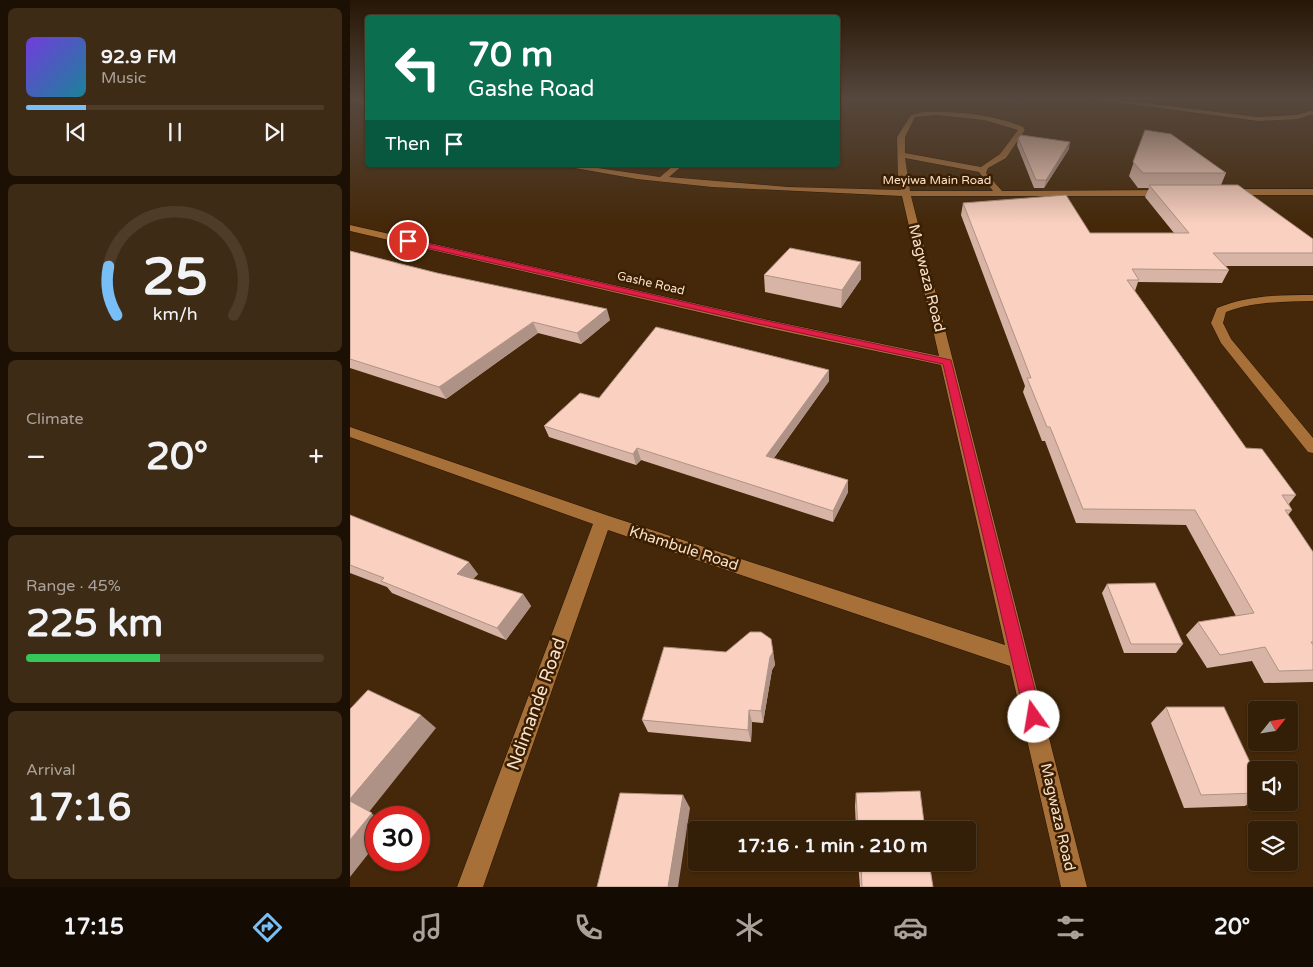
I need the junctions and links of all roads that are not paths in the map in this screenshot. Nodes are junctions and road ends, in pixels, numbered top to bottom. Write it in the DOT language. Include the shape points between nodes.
graph roads {
  1 [pos="901,140"];
  2 [pos="1014,140"];
  3 [pos="901,155"];
  4 [pos="576,167"];
  5 [pos="677,167"];
  6 [pos="983,170"];
  7 [pos="662,179"];
  8 [pos="1175,192"];
  9 [pos="1214,192"];
  10 [pos="1313,192"];
  11 [pos="906,193"];
  12 [pos="999,193"];
  13 [pos="350,228"];
  14 [pos="1313,298"];
  15 [pos="947,362"];
  16 [pos="350,432"];
  17 [pos="1313,448"];
  18 [pos="602,521"];
  19 [pos="1020,660"];
  20 [pos="470,887"];
  21 [pos="1074,887"];
  1 -- 3 [label="street, Magwaza Road"];
  2 -- 6 [label="street, Magwaza Road" via="1002,156"];
  3 -- 6 [label="street"];
  3 -- 11 [label="street, Magwaza Road"];
  4 -- 7 [label="street, Meyiwa Main Road"];
  5 -- 7 [label="street"];
  6 -- 12 [label="street" via="988,182"];
  7 -- 11 [label="street, Meyiwa Main Road" via="790,189"];
  8 -- 12 [label="street, Meyiwa Main Road"];
  9 -- 10 [label="street"];
  11 -- 12 [label="street, Meyiwa Main Road"];
  11 -- 15 [label="street, Magwaza Road"];
  13 -- 15 [label="street, Gashe Road"];
  14 -- 17 [label="street" via="1256,299 1235,303 1222,310 1217,323 1225,340"];
  15 -- 19 [label="street, Magwaza Road"];
  16 -- 18 [label="street, Khambule Road"];
  18 -- 19 [label="street, Khambule Road"];
  18 -- 20 [label="street, Ndimande Road"];
  19 -- 21 [label="street, Magwaza Road"];
}
